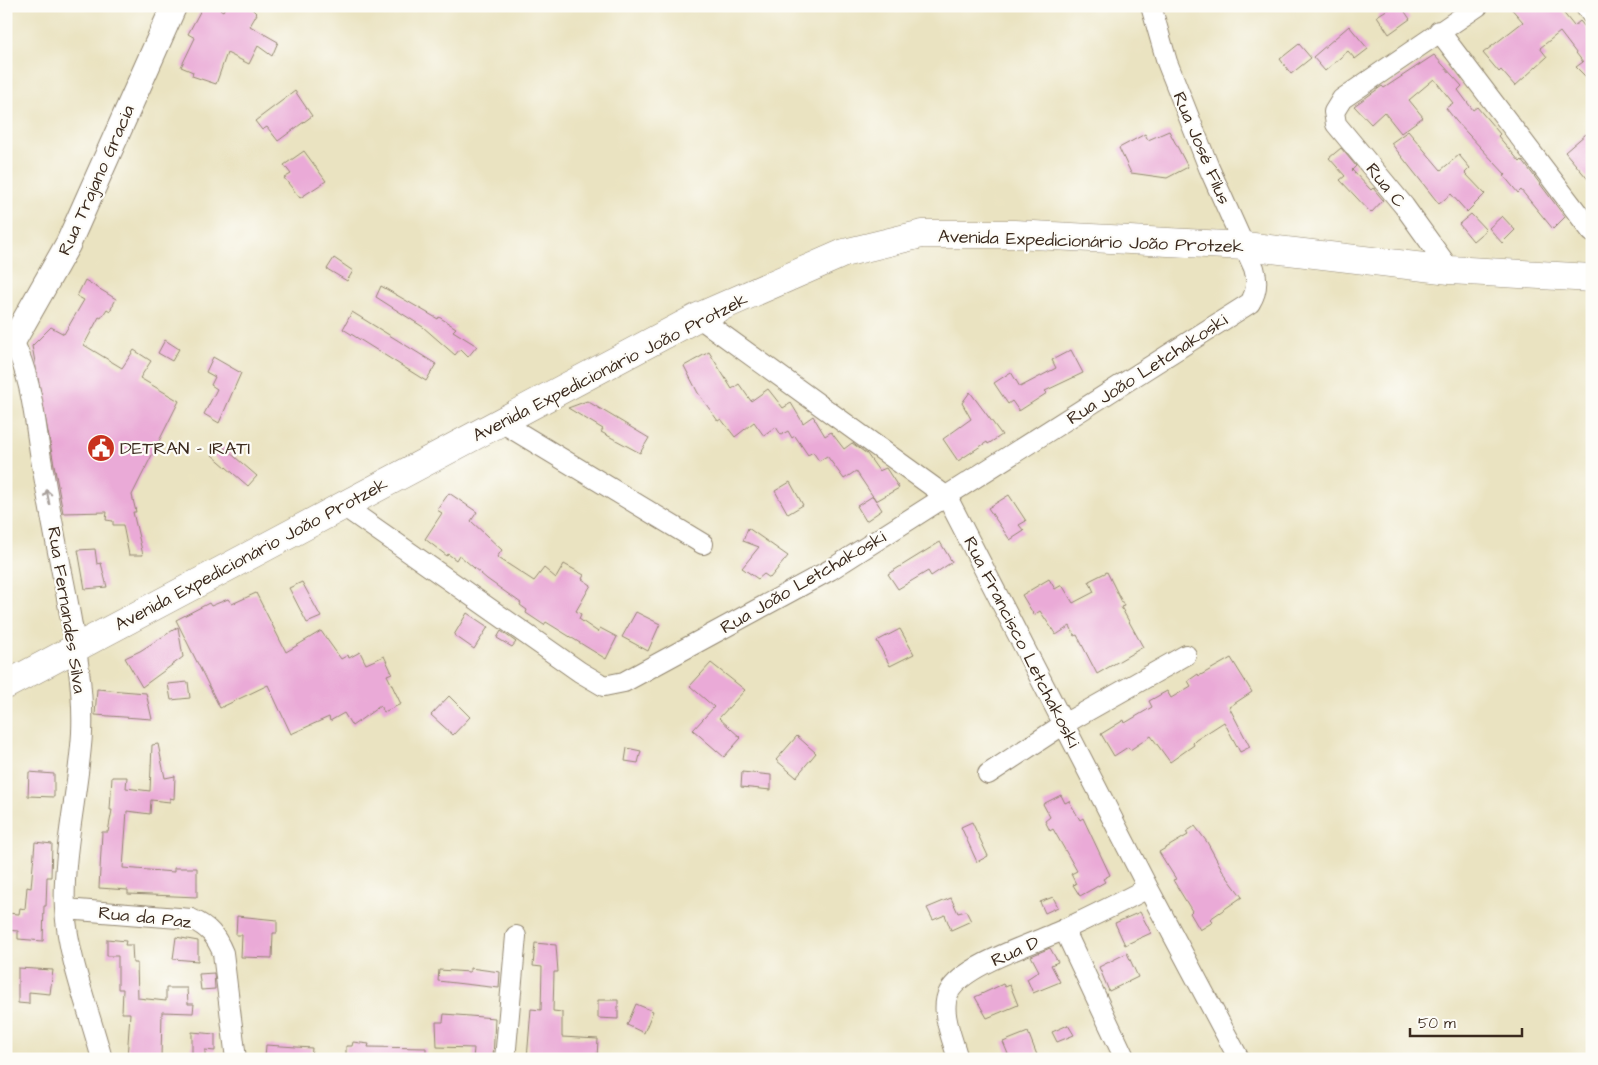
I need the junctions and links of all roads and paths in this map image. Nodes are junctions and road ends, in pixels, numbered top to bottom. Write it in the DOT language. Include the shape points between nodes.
graph roads {
  1 [pos="174,6"];
  2 [pos="1151,6"];
  3 [pos="1478,6"];
  4 [pos="1585,6"];
  5 [pos="1592,15"];
  6 [pos="1438,31"];
  7 [pos="1592,232"];
  8 [pos="1245,246"];
  9 [pos="1450,270"];
  10 [pos="1592,278"];
  11 [pos="1256,288"];
  12 [pos="698,317"];
  13 [pos="10,343"];
  14 [pos="501,422"];
  15 [pos="947,497"];
  16 [pos="342,505"];
  17 [pos="703,544"];
  18 [pos="76,648"];
  19 [pos="1186,656"];
  20 [pos="6,685"];
  21 [pos="1064,724"];
  22 [pos="988,774"];
  23 [pos="1148,888"];
  24 [pos="65,909"];
  25 [pos="1064,929"];
  26 [pos="516,936"];
  27 [pos="102,1059"];
  28 [pos="236,1059"];
  29 [pos="506,1059"];
  30 [pos="958,1059"];
  31 [pos="1125,1059"];
  32 [pos="1239,1059"];
  1 -- 13 [label="main road, Rua Trajano Gracia" via="68,244"];
  2 -- 8 [label="street, Rua José Filus" via="1167,62 1209,168"];
  3 -- 6 [label="street"];
  4 -- 5 [label="street"];
  6 -- 7 [label="street"];
  6 -- 9 [label="street, Rua C" via="1342,99 1334,112 1336,124 1404,206"];
  8 -- 9 [label="highway, Avenida Expedicionário João Protzek"];
  8 -- 11 [label="street, Rua José Filus" via="1256,274"];
  8 -- 12 [label="highway, Avenida Expedicionário João Protzek" via="1014,234 922,234 844,254"];
  9 -- 10 [label="highway, Avenida Expedicionário João Protzek"];
  11 -- 15 [label="street, Rua João Letchakoski" via="1250,303"];
  12 -- 14 [label="highway, Avenida Expedicionário João Protzek"];
  12 -- 15 [label="street, Rua Francisco Letchakoski"];
  18 -- 13 [label="street, Rua Fernandes Silva, one-way" via="30,388 21,358"];
  14 -- 16 [label="highway, Avenida Expedicionário João Protzek"];
  14 -- 17 [label="street"];
  15 -- 16 [label="street, Rua João Letchakoski" via="830,570 624,682 604,686"];
  15 -- 21 [label="street, Rua Francisco Letchakoski"];
  16 -- 18 [label="highway, Avenida Expedicionário João Protzek"];
  18 -- 20 [label="highway, Avenida Expedicionário João Protzek"];
  18 -- 24 [label="street, Rua Fernandes Silva" via="82,733"];
  19 -- 21 [label="street"];
  21 -- 22 [label="street"];
  21 -- 23 [label="street, Rua Francisco Letchakoski"];
  23 -- 25 [label="street, Rua D"];
  23 -- 32 [label="street, Rua Francisco Letchakoski"];
  24 -- 27 [label="street, Rua Fernandes Silva" via="72,951"];
  24 -- 28 [label="street, Rua da Paz" via="191,920 205,926 217,938 223,953"];
  25 -- 30 [label="street, Rua D" via="960,978 949,992 945,1007"];
  25 -- 31 [label="street"];
  26 -- 29 [label="street"];
}
